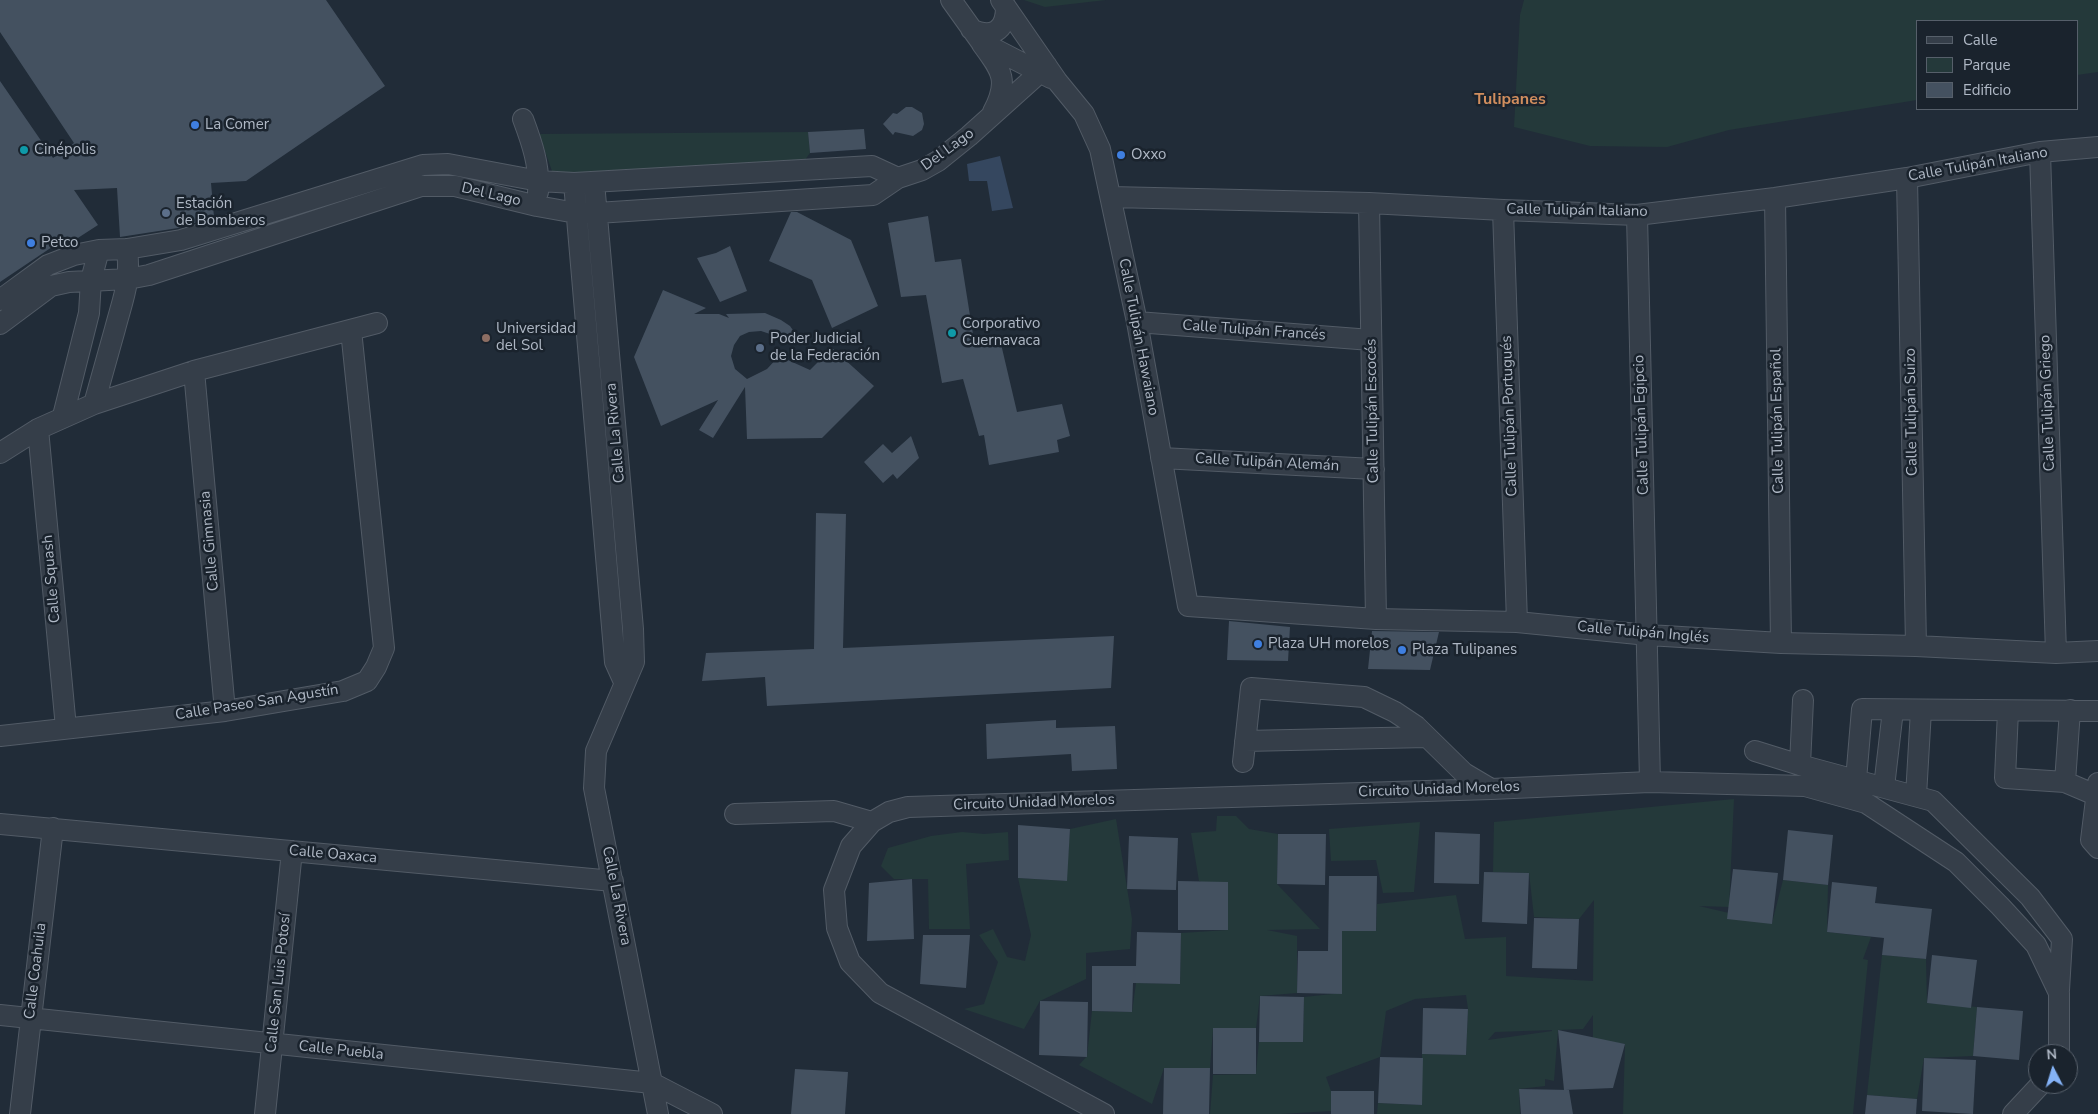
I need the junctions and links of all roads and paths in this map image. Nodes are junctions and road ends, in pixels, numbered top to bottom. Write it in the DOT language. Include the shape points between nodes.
graph roads {
  1 [pos="950,0"];
  2 [pos="1004,4"];
  3 [pos="976,36"];
  4 [pos="1048,73"];
  5 [pos="992,113"];
  6 [pos="523,119"];
  7 [pos="2098,147"];
  8 [pos="2040,152"];
  9 [pos="898,178"];
  10 [pos="1907,178"];
  11 [pos="539,180"];
  12 [pos="594,182"];
  13 [pos="574,183"];
  14 [pos="1111,197"];
  15 [pos="1775,198"];
  16 [pos="1369,203"];
  17 [pos="537,206"];
  18 [pos="1503,210"];
  19 [pos="576,213"];
  20 [pos="597,213"];
  21 [pos="1637,215"];
  22 [pos="181,240"];
  23 [pos="127,249"];
  24 [pos="99,250"];
  25 [pos="186,263"];
  26 [pos="128,279"];
  27 [pos="91,280"];
  28 [pos="0,300"];
  29 [pos="1137,322"];
  30 [pos="377,323"];
  31 [pos="0,324"];
  32 [pos="352,330"];
  33 [pos="1371,340"];
  34 [pos="194,371"];
  35 [pos="94,404"];
  36 [pos="63,416"];
  37 [pos="38,429"];
  38 [pos="0,453"];
  39 [pos="1160,458"];
  40 [pos="1374,469"];
  41 [pos="1188,606"];
  42 [pos="1376,619"];
  43 [pos="1517,622"];
  44 [pos="633,630"];
  45 [pos="613,631"];
  46 [pos="1648,635"];
  47 [pos="1781,643"];
  48 [pos="1916,646"];
  49 [pos="2098,651"];
  50 [pos="2056,653"];
  51 [pos="624,682"];
  52 [pos="1803,700"];
  53 [pos="1893,710"];
  54 [pos="1921,710"];
  55 [pos="2008,710"];
  56 [pos="2070,710"];
  57 [pos="225,711"];
  58 [pos="2098,711"];
  59 [pos="66,728"];
  60 [pos="0,736"];
  61 [pos="1427,737"];
  62 [pos="1245,741"];
  63 [pos="1755,751"];
  64 [pos="1243,762"];
  65 [pos="1800,765"];
  66 [pos="1856,780"];
  67 [pos="1650,782"];
  68 [pos="2065,782"];
  69 [pos="1884,787"];
  70 [pos="1491,789"];
  71 [pos="2098,791"];
  72 [pos="1916,796"];
  73 [pos="735,814"];
  74 [pos="872,822"];
  75 [pos="0,824"];
  76 [pos="53,828"];
  77 [pos="2098,848"];
  78 [pos="292,851"];
  79 [pos="613,881"];
  80 [pos="2059,993"];
  81 [pos="0,1015"];
  82 [pos="31,1018"];
  83 [pos="272,1044"];
  84 [pos="2059,1044"];
  85 [pos="652,1083"];
  86 [pos="2032,1094"];
  87 [pos="20,1114"];
  88 [pos="265,1114"];
  89 [pos="658,1114"];
  90 [pos="712,1114"];
  91 [pos="1104,1114"];
  92 [pos="2013,1114"];
  1 -- 3 [label="street, Calle Tulipán Hawaiano"];
  2 -- 3 [label="street" via="1006,18 1001,28"];
  2 -- 4 [label="street, Calle Tulipán Hawaiano"];
  3 -- 4 [label="street, Calle Tulipán Hawaiano"];
  3 -- 5 [label="street, Del Lago" via="1003,78 1002,96"];
  4 -- 5 [label="street, Del Lago"];
  4 -- 14 [label="street, Calle Tulipán Hawaiano" via="1084,114 1100,149"];
  5 -- 9 [label="street, Del Lago" via="938,161"];
  6 -- 11 [label="street" via="534,148"];
  7 -- 8 [label="street, Calle Tulipán Italiano"];
  8 -- 10 [label="street, Calle Tulipán Italiano"];
  8 -- 50 [label="street, Calle Tulipán Griego"];
  9 -- 12 [label="street, Del Lago" via="872,166"];
  9 -- 20 [label="street, Del Lago" via="873,195 851,198"];
  10 -- 15 [label="street, Calle Tulipán Italiano"];
  10 -- 48 [label="street, Calle Tulipán Suizo"];
  11 -- 13 [label="street, Del Lago"];
  11 -- 17 [label="street"];
  11 -- 22 [label="street, Del Lago" via="448,164 423,165"];
  12 -- 13 [label="street, Del Lago"];
  12 -- 20 [label="street, Calle La Rivera"];
  13 -- 19 [label="street, Calle La Rivera"];
  14 -- 16 [label="street, Calle Tulipán Italiano"];
  14 -- 29 [label="street, Calle Tulipán Hawaiano"];
  15 -- 21 [label="street, Calle Tulipán Italiano"];
  15 -- 47 [label="street, Calle Tulipán Español"];
  16 -- 18 [label="street, Calle Tulipán Italiano"];
  16 -- 33 [label="street, Calle Tulipán Escocés"];
  17 -- 19 [label="street, Del Lago"];
  17 -- 25 [label="street, Del Lago" via="455,186 421,186"];
  18 -- 21 [label="street, Calle Tulipán Italiano"];
  18 -- 43 [label="street, Calle Tulipán Portugués"];
  19 -- 20 [label="street, Del Lago"];
  19 -- 45 [label="street, Calle La Rivera"];
  20 -- 44 [label="street, Calle La Rivera"];
  21 -- 46 [label="street, Calle Tulipán Egipcio"];
  22 -- 23 [label="street, Del Lago"];
  22 -- 25 [label="street"];
  23 -- 24 [label="street, Del Lago"];
  23 -- 26 [label="street"];
  24 -- 27 [label="street"];
  24 -- 28 [label="street, Del Lago" via="48,265"];
  25 -- 26 [label="street, Del Lago"];
  26 -- 27 [label="street, Del Lago"];
  26 -- 35 [label="street" via="125,301"];
  27 -- 31 [label="street, Del Lago" via="51,286"];
  27 -- 36 [label="street" via="89,313"];
  29 -- 33 [label="street, Calle Tulipán Francés"];
  29 -- 39 [label="street, Calle Tulipán Hawaiano"];
  30 -- 32 [label="street"];
  32 -- 34 [label="street"];
  32 -- 57 [label="street, Calle Paseo San Agustín" via="384,648 367,682 344,691"];
  33 -- 40 [label="street, Calle Tulipán Escocés"];
  34 -- 35 [label="street"];
  34 -- 57 [label="street, Calle Gimnasia"];
  35 -- 36 [label="street"];
  36 -- 37 [label="street"];
  37 -- 38 [label="street"];
  37 -- 59 [label="street, Calle Squash"];
  39 -- 40 [label="street, Calle Tulipán Alemán"];
  39 -- 41 [label="street, Calle Tulipán Hawaiano"];
  40 -- 42 [label="street, Calle Tulipán Escocés"];
  41 -- 42 [label="street, Calle Tulipán Inglés"];
  42 -- 43 [label="street, Calle Tulipán Inglés"];
  43 -- 46 [label="street, Calle Tulipán Inglés"];
  44 -- 45 [label="street"];
  44 -- 51 [label="street, Calle La Rivera" via="634,662"];
  45 -- 51 [label="street, Calle La Rivera" via="616,662"];
  46 -- 47 [label="street, Calle Tulipán Inglés"];
  46 -- 67 [label="street"];
  47 -- 48 [label="street, Calle Tulipán Inglés"];
  48 -- 50 [label="street, Calle Tulipán Inglés"];
  49 -- 50 [label="street, Calle Tulipán Inglés"];
  51 -- 79 [label="street, Calle La Rivera" via="596,751 594,771 594,788"];
  52 -- 65 [label="street"];
  53 -- 54 [label="street"];
  53 -- 66 [label="street" via="1862,709"];
  53 -- 69 [label="street"];
  54 -- 55 [label="street"];
  54 -- 72 [label="street"];
  55 -- 56 [label="street"];
  55 -- 68 [label="street" via="2004,778"];
  56 -- 58 [label="street"];
  56 -- 68 [label="street"];
  57 -- 59 [label="street, Calle Paseo San Agustín"];
  59 -- 60 [label="street, Calle Paseo San Agustín"];
  61 -- 62 [label="street"];
  61 -- 62 [label="street" via="1395,712 1364,697 1251,688"];
  61 -- 70 [label="street" via="1464,773"];
  62 -- 64 [label="street"];
  63 -- 65 [label="street"];
  65 -- 66 [label="street"];
  66 -- 69 [label="street"];
  67 -- 70 [label="street, Circuito Unidad Morelos"];
  67 -- 80 [label="street, Circuito Unidad Morelos" via="1805,786 1866,803 1956,862 2036,944"];
  68 -- 71 [label="street"];
  69 -- 72 [label="street"];
  70 -- 74 [label="street, Circuito Unidad Morelos" via="908,807 889,812"];
  71 -- 77 [label="street" via="2091,840"];
  72 -- 80 [label="street" via="1933,801 2030,896 2062,939"];
  73 -- 74 [label="street" via="834,811"];
  74 -- 91 [label="street, Circuito Unidad Morelos" via="851,846 834,890 837,928 850,962 880,993"];
  75 -- 76 [label="street, Calle Oaxaca"];
  76 -- 78 [label="street, Calle Oaxaca"];
  76 -- 82 [label="street, Calle Coahuila"];
  78 -- 79 [label="street, Calle Oaxaca"];
  78 -- 83 [label="street, Calle San Luis Potosí"];
  79 -- 85 [label="street, Calle La Rivera"];
  80 -- 84 [label="street, Circuito Unidad Morelos"];
  81 -- 82 [label="street, Calle Puebla"];
  82 -- 83 [label="street, Calle Puebla"];
  82 -- 87 [label="street, Calle Coahuila"];
  83 -- 85 [label="street, Calle Puebla"];
  83 -- 88 [label="street, Calle San Luis Potosí"];
  85 -- 89 [label="street, Calle La Rivera"];
  85 -- 90 [label="street"];
  86 -- 92 [label="street"];
}
